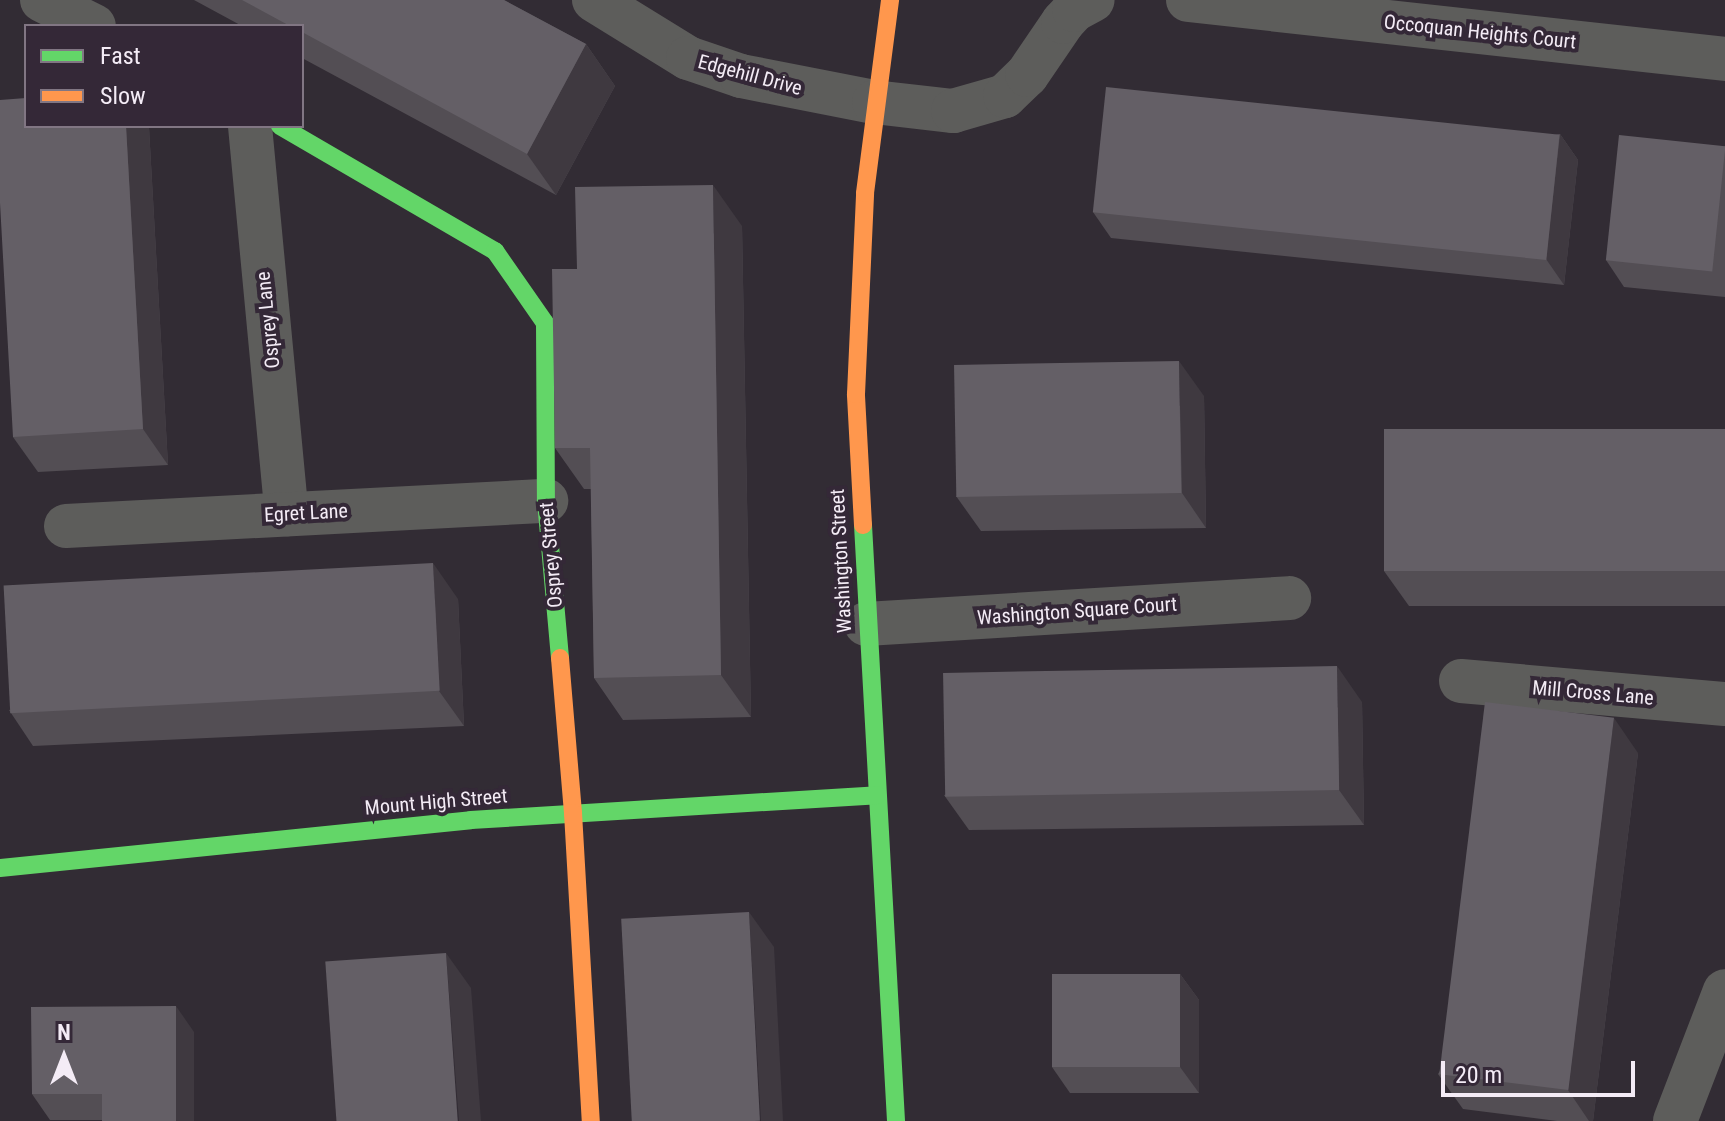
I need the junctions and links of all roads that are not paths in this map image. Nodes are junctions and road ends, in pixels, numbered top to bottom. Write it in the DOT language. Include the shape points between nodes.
graph roads {
  1 [pos="42,0"];
  2 [pos="594,0"];
  3 [pos="890,0"];
  4 [pos="1093,0"];
  5 [pos="1188,0"];
  6 [pos="1240,3"];
  7 [pos="90,24"];
  8 [pos="1725,59"];
  9 [pos="874,102"];
  10 [pos="250,128"];
  11 [pos="283,128"];
  12 [pos="546,501"];
  13 [pos="287,514"];
  14 [pos="66,526"];
  15 [pos="1289,598"];
  16 [pos="866,624"];
  17 [pos="1461,681"];
  18 [pos="1725,704"];
  19 [pos="877,795"];
  20 [pos="573,813"];
  21 [pos="0,868"];
  22 [pos="1725,991"];
  23 [pos="591,1121"];
  24 [pos="896,1121"];
  25 [pos="1675,1121"];
  1 -- 7 [label="street"];
  2 -- 9 [label="street, Edgehill Drive" via="710,67"];
  3 -- 9 [label="street, Washington Street"];
  4 -- 9 [label="street" via="1069,16 1027,75 1005,96 953,111"];
  5 -- 6 [label="street, Occoquan Heights Court"];
  6 -- 8 [label="street, Occoquan Heights Court"];
  9 -- 16 [label="street, Washington Street" via="856,394"];
  10 -- 13 [label="street, Osprey Lane"];
  11 -- 12 [label="street, Osprey Street" via="495,251 545,323"];
  12 -- 13 [label="street, Egret Lane"];
  12 -- 20 [label="street, Osprey Street"];
  13 -- 14 [label="street, Egret Lane"];
  15 -- 16 [label="street, Washington Square Court"];
  16 -- 19 [label="street, Washington Street"];
  17 -- 18 [label="street, Mill Cross Lane"];
  19 -- 20 [label="street, Mount High Street"];
  19 -- 24 [label="street, Washington Street"];
  20 -- 21 [label="street, Mount High Street"];
  20 -- 23 [label="street, Osprey Street"];
  22 -- 25 [label="street"];
}
